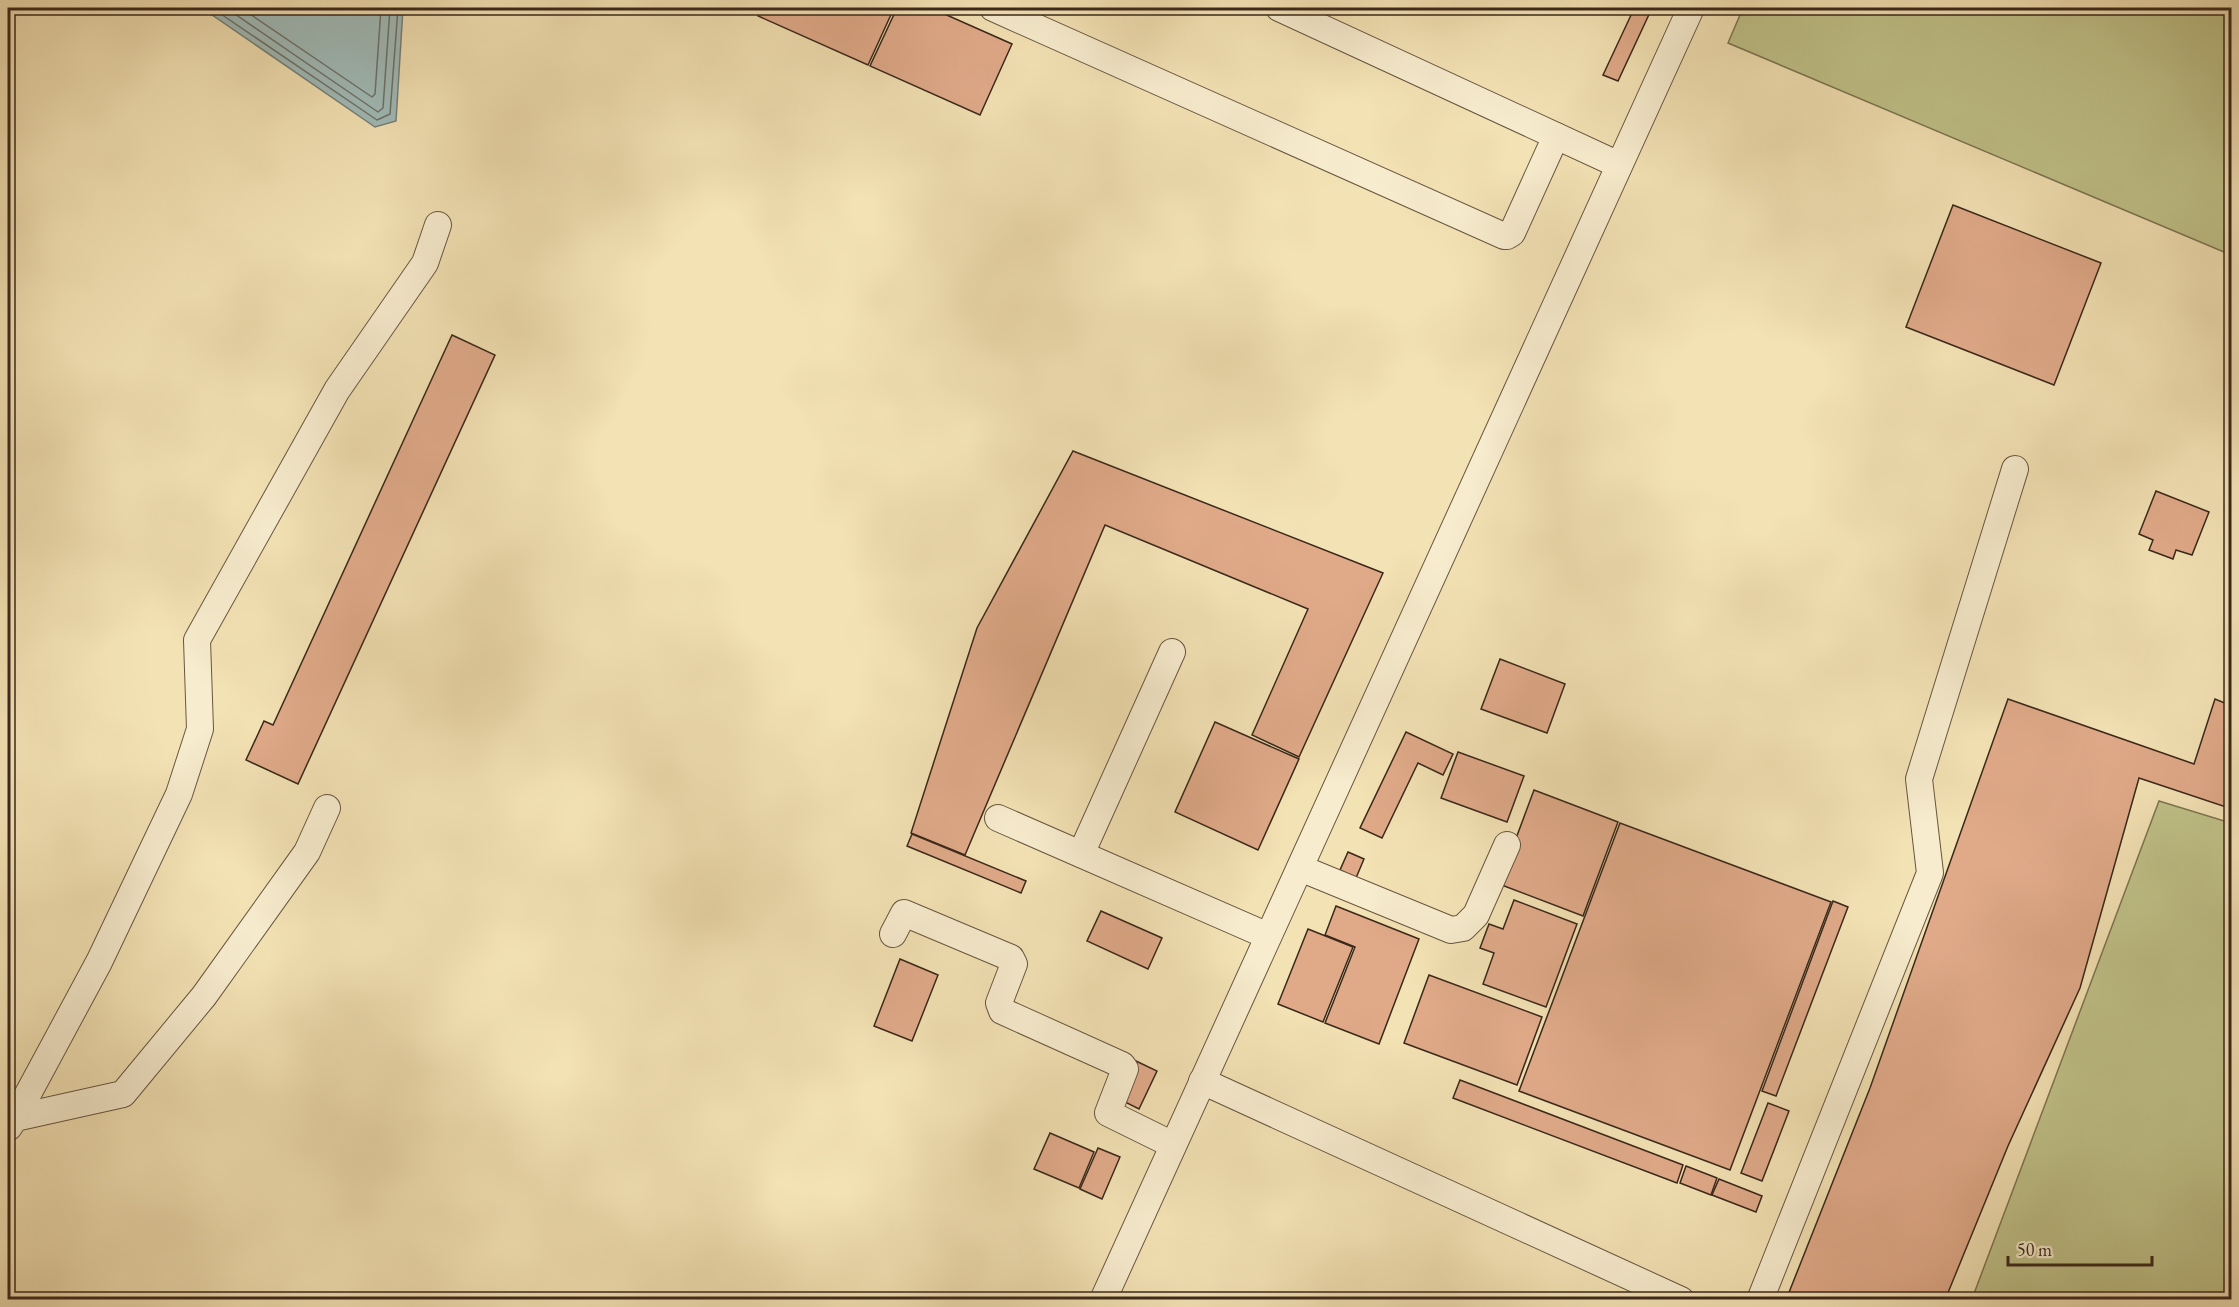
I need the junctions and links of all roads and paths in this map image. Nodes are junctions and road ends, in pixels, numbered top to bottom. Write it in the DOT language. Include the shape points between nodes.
graph roads {
  1 [pos="993,8"];
  2 [pos="1278,8"];
  3 [pos="1691,8"];
  4 [pos="1556,136"];
  5 [pos="1619,165"];
  6 [pos="438,225"];
  7 [pos="2015,469"];
  8 [pos="1172,652"];
  9 [pos="327,808"];
  10 [pos="998,818"];
  11 [pos="1507,845"];
  12 [pos="1081,854"];
  13 [pos="1300,868"];
  14 [pos="893,934"];
  15 [pos="1268,936"];
  16 [pos="1202,1082"];
  17 [pos="11,1124"];
  18 [pos="1173,1145"];
  19 [pos="1103,1299"];
  20 [pos="1681,1299"];
  21 [pos="1760,1299"];
  1 -- 4 [label="street" via="1507,236 1512,233"];
  2 -- 4 [label="street"];
  3 -- 5 [label="street"];
  4 -- 5 [label="street"];
  5 -- 13 [label="street"];
  6 -- 17 [label="street" via="425,263 337,390 196,640 200,729 179,794 99,962"];
  7 -- 21 [label="street" via="1919,779 1930,873"];
  8 -- 12 [label="street"];
  9 -- 17 [label="street" via="307,852 204,996 123,1094"];
  10 -- 12 [label="street"];
  11 -- 13 [label="street" via="1476,915 1463,928 1451,930"];
  12 -- 15 [label="street"];
  13 -- 15 [label="street"];
  14 -- 18 [label="street" via="904,913 1011,958 1014,964 999,1003 1002,1011 1122,1065 1125,1069 1107,1113"];
  15 -- 16 [label="street"];
  16 -- 18 [label="street"];
  16 -- 20 [label="street"];
  18 -- 19 [label="street"];
}
